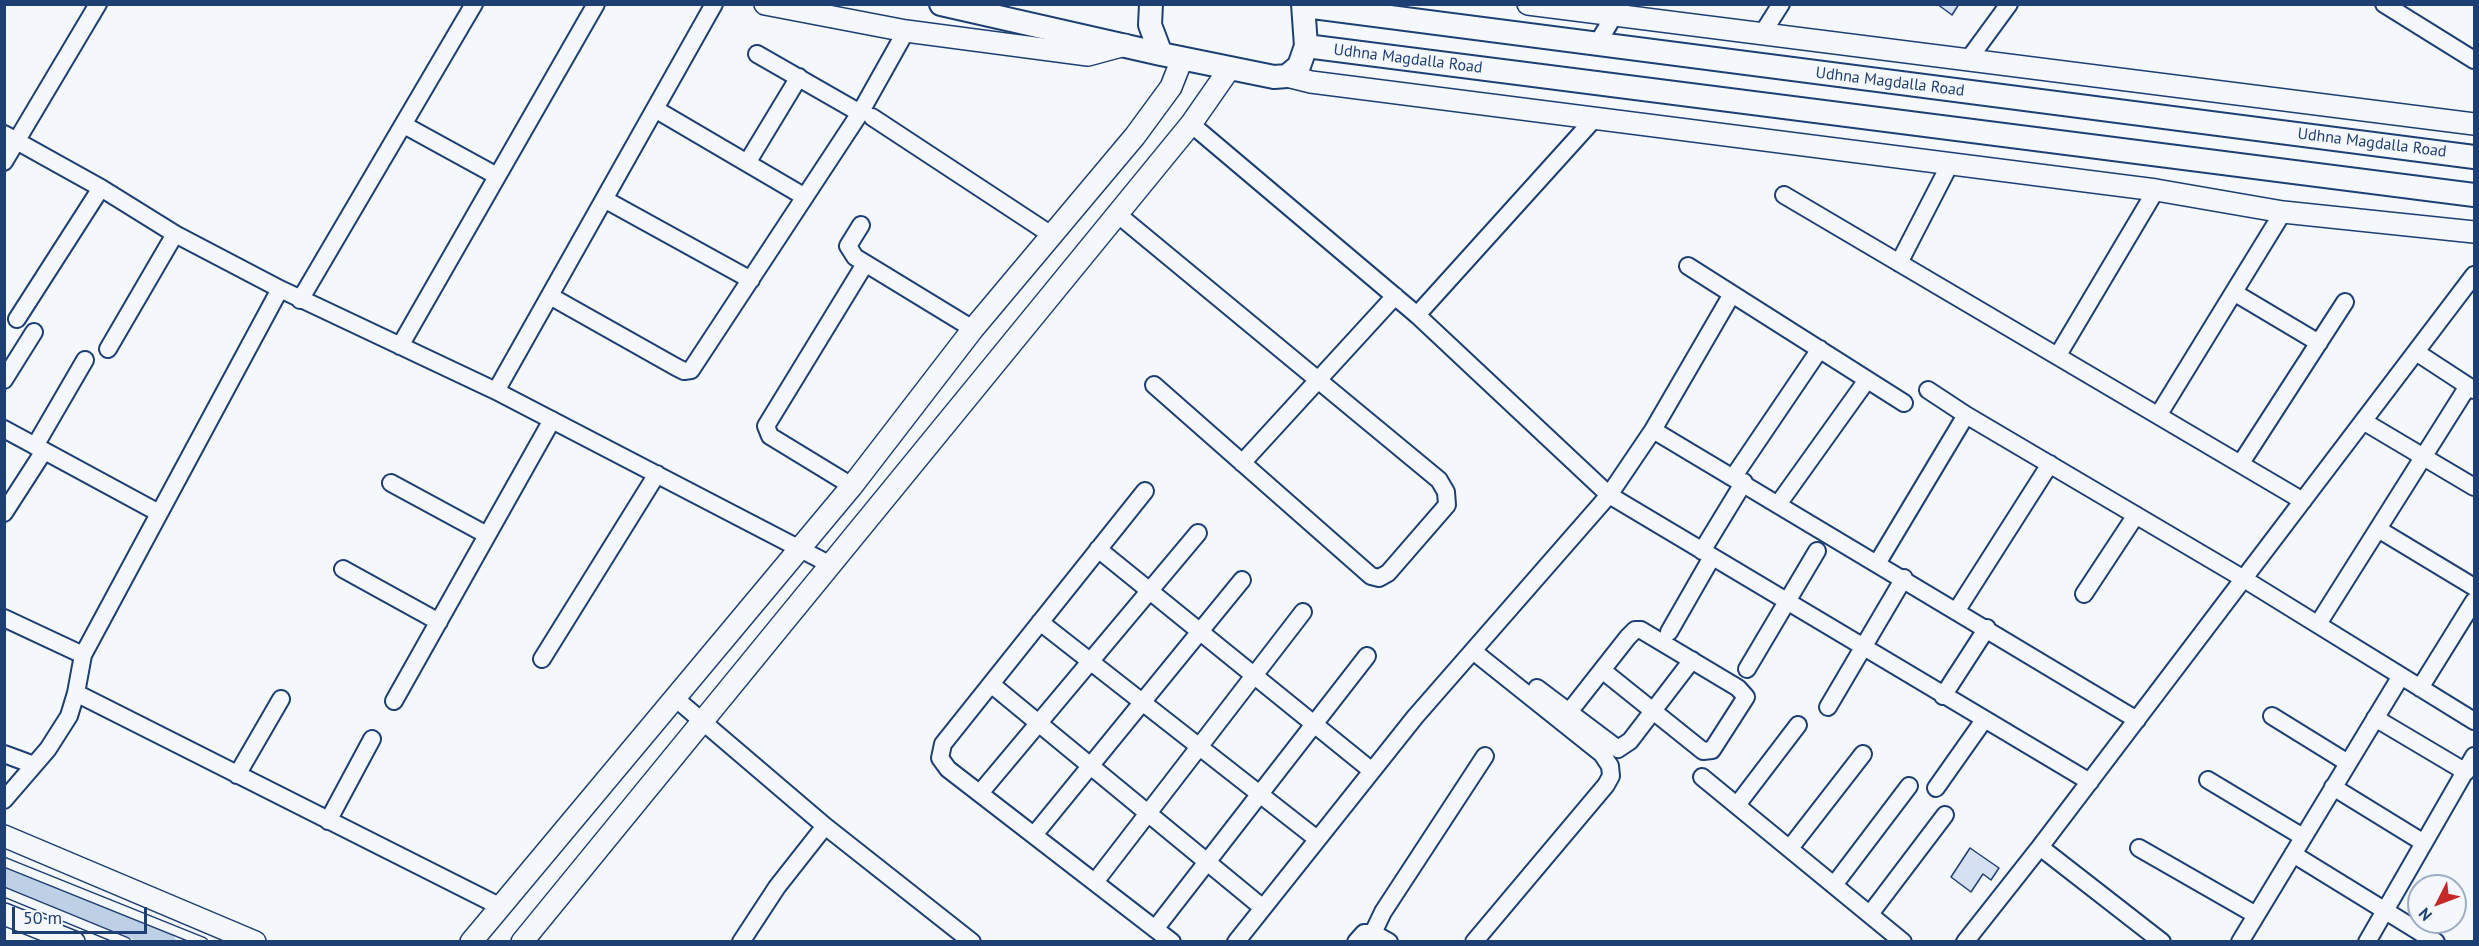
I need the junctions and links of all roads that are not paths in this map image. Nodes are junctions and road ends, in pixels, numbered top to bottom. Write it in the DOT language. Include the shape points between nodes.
graph roads {
  1 [pos="98,4"];
  2 [pos="474,4"];
  3 [pos="596,4"];
  4 [pos="714,4"];
  5 [pos="765,4"];
  6 [pos="940,4"];
  7 [pos="1151,4"];
  8 [pos="1528,4"];
  9 [pos="1781,4"];
  10 [pos="2009,4"];
  11 [pos="2384,4"];
  12 [pos="1304,5"];
  13 [pos="1618,10"];
  14 [pos="906,31"];
  15 [pos="1762,34"];
  16 [pos="1598,44"];
  17 [pos="1125,45"];
  18 [pos="1306,46"];
  19 [pos="757,54"];
  20 [pos="1172,56"];
  21 [pos="1968,60"];
  22 [pos="2475,60"];
  23 [pos="1230,68"];
  24 [pos="1287,76"];
  25 [pos="799,77"];
  26 [pos="655,109"];
  27 [pos="866,115"];
  28 [pos="1594,118"];
  29 [pos="1191,124"];
  30 [pos="2475,124"];
  31 [pos="404,125"];
  32 [pos="11,138"];
  33 [pos="2475,157"];
  34 [pos="4,162"];
  35 [pos="747,163"];
  36 [pos="1950,164"];
  37 [pos="497,176"];
  38 [pos="101,188"];
  39 [pos="2156,190"];
  40 [pos="1784,195"];
  41 [pos="2475,195"];
  42 [pos="805,197"];
  43 [pos="604,199"];
  44 [pos="2283,212"];
  45 [pos="1116,213"];
  46 [pos="861,225"];
  47 [pos="2475,232"];
  48 [pos="175,234"];
  49 [pos="1053,236"];
  50 [pos="1899,262"];
  51 [pos="865,264"];
  52 [pos="1688,266"];
  53 [pos="2475,275"];
  54 [pos="751,280"];
  55 [pos="280,289"];
  56 [pos="2235,293"];
  57 [pos="1732,294"];
  58 [pos="550,296"];
  59 [pos="1395,296"];
  60 [pos="300,300"];
  61 [pos="2345,302"];
  62 [pos="1417,315"];
  63 [pos="17,319"];
  64 [pos="973,329"];
  65 [pos="34,332"];
  66 [pos="2319,343"];
  67 [pos="400,346"];
  68 [pos="1820,349"];
  69 [pos="108,350"];
  70 [pos="2416,352"];
  71 [pos="2058,355"];
  72 [pos="85,360"];
  73 [pos="4,380"];
  74 [pos="1867,380"];
  75 [pos="1319,382"];
  76 [pos="1154,384"];
  77 [pos="2471,388"];
  78 [pos="1928,390"];
  79 [pos="496,391"];
  80 [pos="1904,403"];
  81 [pos="2159,414"];
  82 [pos="1966,415"];
  83 [pos="552,420"];
  84 [pos="2364,421"];
  85 [pos="4,429"];
  86 [pos="1653,430"];
  87 [pos="39,448"];
  88 [pos="2424,456"];
  89 [pos="1242,463"];
  90 [pos="2241,463"];
  91 [pos="2050,464"];
  92 [pos="657,474"];
  93 [pos="1739,479"];
  94 [pos="391,483"];
  95 [pos="852,486"];
  96 [pos="2475,487"];
  97 [pos="1145,491"];
  98 [pos="1610,495"];
  99 [pos="2303,501"];
  100 [pos="1779,503"];
  101 [pos="4,513"];
  102 [pos="159,513"];
  103 [pos="2136,515"];
  104 [pos="2378,529"];
  105 [pos="1198,533"];
  106 [pos="487,536"];
  107 [pos="798,548"];
  108 [pos="1098,549"];
  109 [pos="1816,551"];
  110 [pos="1707,554"];
  111 [pos="1878,562"];
  112 [pos="829,564"];
  113 [pos="343,569"];
  114 [pos="1904,578"];
  115 [pos="2244,579"];
  116 [pos="1242,580"];
  117 [pos="2475,587"];
  118 [pos="1149,591"];
  119 [pos="2084,594"];
  120 [pos="1785,601"];
  121 [pos="2475,601"];
  122 [pos="1957,610"];
  123 [pos="1303,612"];
  124 [pos="4,618"];
  125 [pos="439,622"];
  126 [pos="1040,622"];
  127 [pos="2318,624"];
  128 [pos="1987,628"];
  129 [pos="1200,632"];
  130 [pos="1669,632"];
  131 [pos="1863,646"];
  132 [pos="1475,648"];
  133 [pos="83,655"];
  134 [pos="1367,656"];
  135 [pos="542,658"];
  136 [pos="1692,660"];
  137 [pos="1091,661"];
  138 [pos="1747,669"];
  139 [pos="1602,670"];
  140 [pos="1254,676"];
  141 [pos="2401,676"];
  142 [pos="991,684"];
  143 [pos="2420,688"];
  144 [pos="76,693"];
  145 [pos="1943,696"];
  146 [pos="675,698"];
  147 [pos="281,699"];
  148 [pos="394,701"];
  149 [pos="1143,702"];
  150 [pos="1828,707"];
  151 [pos="1653,710"];
  152 [pos="1569,712"];
  153 [pos="2272,716"];
  154 [pos="2375,718"];
  155 [pos="1984,720"];
  156 [pos="2137,720"];
  157 [pos="704,721"];
  158 [pos="2475,721"];
  159 [pos="1039,723"];
  160 [pos="1314,724"];
  161 [pos="1798,725"];
  162 [pos="372,739"];
  163 [pos="1200,747"];
  164 [pos="4,754"];
  165 [pos="1863,754"];
  166 [pos="1485,756"];
  167 [pos="2475,756"];
  168 [pos="2348,763"];
  169 [pos="34,765"];
  170 [pos="1090,766"];
  171 [pos="1372,771"];
  172 [pos="2466,772"];
  173 [pos="237,775"];
  174 [pos="1702,777"];
  175 [pos="2208,780"];
  176 [pos="2090,782"];
  177 [pos="1909,786"];
  178 [pos="2333,787"];
  179 [pos="1936,788"];
  180 [pos="980,793"];
  181 [pos="1260,794"];
  182 [pos="4,800"];
  183 [pos="1737,805"];
  184 [pos="1148,814"];
  185 [pos="1946,815"];
  186 [pos="328,821"];
  187 [pos="825,826"];
  188 [pos="1034,835"];
  189 [pos="4,836"];
  190 [pos="2303,837"];
  191 [pos="1317,839"];
  192 [pos="2424,843"];
  193 [pos="2040,847"];
  194 [pos="1790,848"];
  195 [pos="2139,848"];
  196 [pos="2293,854"];
  197 [pos="4,862"];
  198 [pos="1207,862"];
  199 [pos="1095,882"];
  200 [pos="1834,885"];
  201 [pos="4,892"];
  202 [pos="499,906"];
  203 [pos="1263,908"];
  204 [pos="2386,910"];
  205 [pos="4,914"];
  206 [pos="1870,914"];
  207 [pos="2256,915"];
  208 [pos="1155,929"];
  209 [pos="1373,933"];
  210 [pos="74,942"];
  211 [pos="126,942"];
  212 [pos="203,942"];
  213 [pos="255,942"];
  214 [pos="471,942"];
  215 [pos="522,942"];
  216 [pos="741,942"];
  217 [pos="972,942"];
  218 [pos="1172,942"];
  219 [pos="1236,942"];
  220 [pos="1356,942"];
  221 [pos="1389,942"];
  222 [pos="1474,942"];
  223 [pos="1903,942"];
  224 [pos="1965,942"];
  225 [pos="2162,942"];
  226 [pos="2240,942"];
  227 [pos="2367,942"];
  228 [pos="2436,942"];
  1 -- 32 [label="street"];
  2 -- 31 [label="street"];
  3 -- 37 [label="street"];
  4 -- 26 [label="street"];
  5 -- 14 [label="street"];
  6 -- 17 [label="main road"];
  7 -- 20 [label="main road" via="1150,25"];
  8 -- 13 [label="street"];
  9 -- 15 [label="street"];
  10 -- 21 [label="street"];
  11 -- 22 [label="street"];
  12 -- 16 [label="main road, Udhna Magdalla Road"];
  12 -- 18 [label="main road"];
  13 -- 15 [label="street"];
  13 -- 16 [label="street"];
  14 -- 17 [label="street" via="1088,55"];
  14 -- 27 [label="street"];
  15 -- 21 [label="street"];
  16 -- 33 [label="main road, Udhna Magdalla Road"];
  17 -- 20 [label="main road"];
  18 -- 24 [label="main road" via="1299,66"];
  18 -- 41 [label="main road, Udhna Magdalla Road"];
  19 -- 25 [label="street"];
  20 -- 23 [label="main road"];
  20 -- 49 [label="street" via="1171,87"];
  21 -- 30 [label="street"];
  23 -- 24 [label="main road"];
  23 -- 29 [label="street"];
  24 -- 28 [label="street"];
  25 -- 27 [label="street"];
  25 -- 35 [label="street"];
  26 -- 35 [label="street"];
  26 -- 43 [label="street"];
  27 -- 42 [label="street"];
  27 -- 49 [label="street"];
  28 -- 36 [label="street"];
  28 -- 62 [label="street"];
  29 -- 45 [label="street"];
  29 -- 59 [label="street"];
  31 -- 37 [label="street"];
  31 -- 60 [label="street"];
  32 -- 34 [label="street"];
  32 -- 38 [label="street"];
  35 -- 42 [label="street"];
  36 -- 39 [label="street"];
  36 -- 50 [label="street"];
  37 -- 67 [label="street"];
  38 -- 48 [label="street"];
  38 -- 63 [label="street"];
  39 -- 44 [label="street"];
  39 -- 71 [label="street"];
  40 -- 50 [label="street"];
  42 -- 54 [label="street"];
  43 -- 54 [label="street"];
  43 -- 58 [label="street"];
  44 -- 47 [label="street"];
  44 -- 56 [label="street"];
  45 -- 75 [label="street"];
  45 -- 112 [label="street"];
  46 -- 51 [label="street" via="848,246"];
  48 -- 55 [label="street"];
  48 -- 69 [label="street"];
  49 -- 64 [label="street"];
  50 -- 71 [label="street"];
  51 -- 64 [label="street"];
  51 -- 95 [label="street" via="766,426 770,436"];
  52 -- 57 [label="street"];
  53 -- 70 [label="street"];
  54 -- 58 [label="street" via="692,370 684,371"];
  55 -- 60 [label="street"];
  55 -- 102 [label="street"];
  56 -- 66 [label="street"];
  56 -- 81 [label="street"];
  57 -- 68 [label="street"];
  57 -- 86 [label="street"];
  58 -- 79 [label="street"];
  59 -- 62 [label="street"];
  59 -- 75 [label="street"];
  60 -- 67 [label="street"];
  61 -- 66 [label="street"];
  62 -- 98 [label="street"];
  64 -- 95 [label="street"];
  65 -- 73 [label="street"];
  66 -- 90 [label="street"];
  67 -- 79 [label="street"];
  68 -- 74 [label="street"];
  68 -- 93 [label="street"];
  70 -- 77 [label="street"];
  70 -- 84 [label="street"];
  71 -- 81 [label="street"];
  72 -- 87 [label="street"];
  74 -- 80 [label="street"];
  74 -- 100 [label="street"];
  75 -- 89 [label="street"];
  75 -- 89 [label="street" via="1439,480 1446,492 1447,505 1388,573 1379,578 1371,576"];
  76 -- 89 [label="street"];
  77 -- 88 [label="street"];
  78 -- 82 [label="street"];
  79 -- 83 [label="street"];
  81 -- 90 [label="street"];
  82 -- 91 [label="street"];
  82 -- 111 [label="street"];
  83 -- 92 [label="street"];
  83 -- 106 [label="street"];
  84 -- 88 [label="street"];
  84 -- 99 [label="street"];
  85 -- 87 [label="street"];
  86 -- 93 [label="street"];
  86 -- 98 [label="street"];
  87 -- 101 [label="street"];
  87 -- 102 [label="street"];
  88 -- 96 [label="street"];
  88 -- 104 [label="street"];
  90 -- 99 [label="street"];
  91 -- 103 [label="street"];
  91 -- 122 [label="street"];
  92 -- 107 [label="street"];
  92 -- 135 [label="street"];
  93 -- 100 [label="street"];
  93 -- 110 [label="street"];
  94 -- 106 [label="street"];
  95 -- 107 [label="street"];
  97 -- 108 [label="street"];
  98 -- 110 [label="street"];
  98 -- 132 [label="street"];
  99 -- 115 [label="street"];
  100 -- 111 [label="street"];
  102 -- 133 [label="street"];
  103 -- 115 [label="street"];
  103 -- 119 [label="street"];
  104 -- 117 [label="street"];
  104 -- 127 [label="street"];
  105 -- 118 [label="street"];
  106 -- 125 [label="street"];
  107 -- 112 [label="street"];
  107 -- 146 [label="street"];
  108 -- 118 [label="street"];
  108 -- 126 [label="street"];
  109 -- 120 [label="street"];
  110 -- 120 [label="street"];
  110 -- 130 [label="street"];
  111 -- 114 [label="street"];
  112 -- 157 [label="street"];
  113 -- 125 [label="street"];
  114 -- 122 [label="street"];
  114 -- 131 [label="street"];
  115 -- 127 [label="street"];
  115 -- 156 [label="street"];
  116 -- 129 [label="street"];
  118 -- 129 [label="street"];
  118 -- 137 [label="street"];
  120 -- 131 [label="street"];
  120 -- 138 [label="street"];
  121 -- 143 [label="street"];
  122 -- 128 [label="street"];
  123 -- 140 [label="street"];
  124 -- 133 [label="street"];
  125 -- 148 [label="street"];
  126 -- 137 [label="street"];
  126 -- 142 [label="street"];
  127 -- 141 [label="street"];
  128 -- 145 [label="street"];
  128 -- 156 [label="street"];
  129 -- 140 [label="street"];
  129 -- 149 [label="street"];
  131 -- 145 [label="street"];
  131 -- 150 [label="street"];
  132 -- 152 [label="street"];
  132 -- 171 [label="street"];
  132 -- 222 [label="street" via="1602,754 1611,776"];
  133 -- 144 [label="street"];
  134 -- 160 [label="street"];
  136 -- 139 [label="street" via="1635,630"];
  136 -- 151 [label="street"];
  136 -- 151 [label="street" via="1746,697 1712,750 1703,751"];
  137 -- 149 [label="street"];
  137 -- 159 [label="street"];
  139 -- 151 [label="street"];
  139 -- 152 [label="street"];
  140 -- 160 [label="street"];
  140 -- 163 [label="street"];
  141 -- 143 [label="street"];
  141 -- 154 [label="street"];
  142 -- 159 [label="street"];
  142 -- 180 [label="street" via="940,751 942,764"];
  143 -- 158 [label="street"];
  144 -- 169 [label="street" via="60,732"];
  144 -- 173 [label="street"];
  145 -- 155 [label="street"];
  146 -- 157 [label="street"];
  146 -- 202 [label="street"];
  147 -- 173 [label="street"];
  149 -- 163 [label="street"];
  149 -- 170 [label="street"];
  151 -- 152 [label="street" via="1630,741 1618,749"];
  153 -- 168 [label="street"];
  154 -- 168 [label="street"];
  154 -- 172 [label="street"];
  155 -- 176 [label="street"];
  155 -- 179 [label="street"];
  156 -- 176 [label="street"];
  157 -- 187 [label="street"];
  157 -- 215 [label="street"];
  159 -- 170 [label="street"];
  159 -- 180 [label="street"];
  160 -- 171 [label="street"];
  160 -- 181 [label="street"];
  161 -- 183 [label="street"];
  162 -- 186 [label="street"];
  163 -- 181 [label="street"];
  163 -- 184 [label="street"];
  164 -- 169 [label="street"];
  165 -- 194 [label="street"];
  166 -- 209 [label="street"];
  167 -- 172 [label="street"];
  168 -- 178 [label="street"];
  169 -- 182 [label="street"];
  170 -- 184 [label="street"];
  170 -- 188 [label="street"];
  171 -- 191 [label="street"];
  172 -- 192 [label="street"];
  173 -- 186 [label="street"];
  174 -- 183 [label="street"];
  175 -- 190 [label="street"];
  176 -- 193 [label="street"];
  177 -- 200 [label="street"];
  178 -- 190 [label="street"];
  178 -- 192 [label="street"];
  180 -- 188 [label="street"];
  181 -- 191 [label="street"];
  181 -- 198 [label="street"];
  183 -- 194 [label="street"];
  184 -- 198 [label="street"];
  184 -- 199 [label="street"];
  185 -- 206 [label="street"];
  186 -- 202 [label="street"];
  187 -- 216 [label="street" via="777,886"];
  187 -- 217 [label="street"];
  188 -- 199 [label="street"];
  189 -- 213 [label="street"];
  190 -- 196 [label="street"];
  191 -- 203 [label="street"];
  192 -- 204 [label="street"];
  193 -- 224 [label="street"];
  193 -- 225 [label="street"];
  194 -- 200 [label="street"];
  195 -- 207 [label="street"];
  196 -- 204 [label="street"];
  196 -- 207 [label="street"];
  197 -- 212 [label="lane"];
  198 -- 203 [label="street"];
  198 -- 208 [label="street"];
  199 -- 208 [label="street"];
  200 -- 206 [label="street"];
  201 -- 211 [label="lane"];
  202 -- 214 [label="street"];
  203 -- 219 [label="street"];
  204 -- 227 [label="street"];
  204 -- 228 [label="street"];
  205 -- 210 [label="street"];
  206 -- 223 [label="street"];
  207 -- 226 [label="street"];
  208 -- 218 [label="street"];
  209 -- 220 [label="street" via="1364,933"];
  209 -- 221 [label="street"];
}
